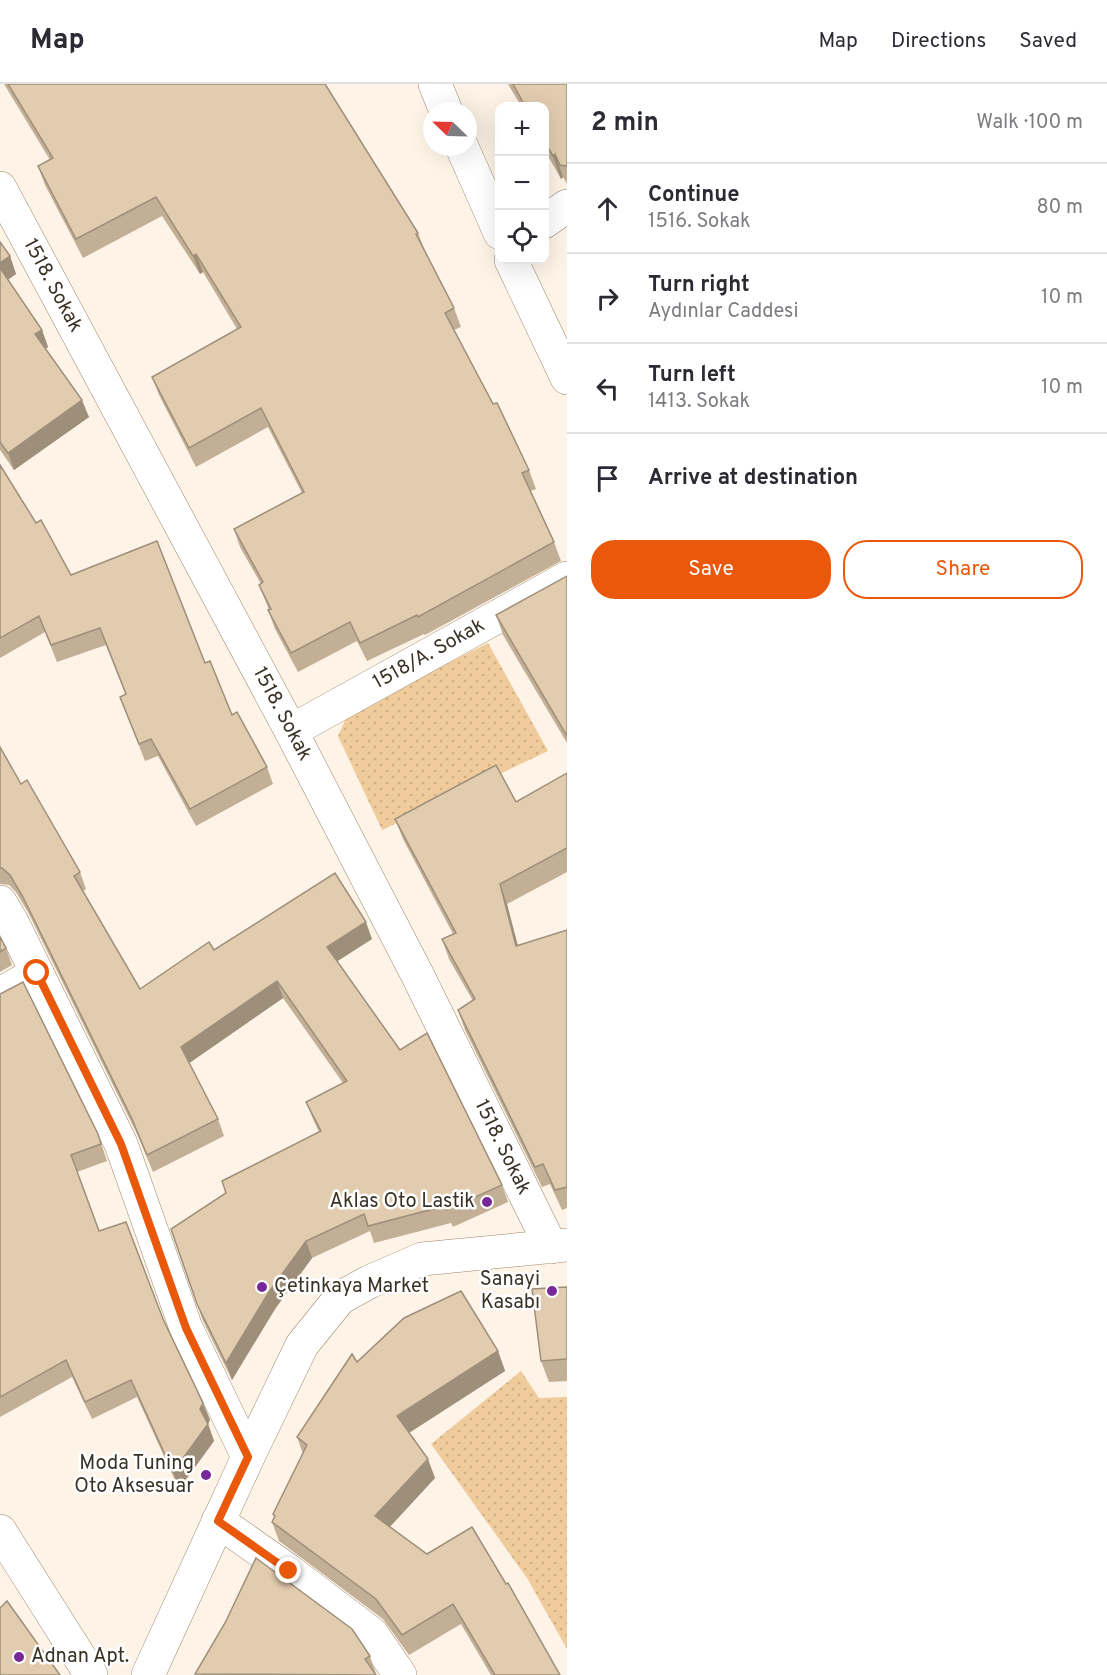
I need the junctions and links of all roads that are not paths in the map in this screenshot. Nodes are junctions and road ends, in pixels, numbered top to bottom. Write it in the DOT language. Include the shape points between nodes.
graph roads {
  1 [pos="435,84"];
  2 [pos="442,102"];
  3 [pos="466,156"];
  4 [pos="0,188"];
  5 [pos="567,206"];
  6 [pos="549,219"];
  7 [pos="495,222"];
  8 [pos="513,264"];
  9 [pos="567,378"];
  10 [pos="567,578"];
  11 [pos="291,731"];
  12 [pos="0,902"];
  13 [pos="37,973"];
  14 [pos="0,994"];
  15 [pos="559,1246"];
  16 [pos="248,1457"];
  17 [pos="218,1521"];
  18 [pos="0,1531"];
  19 [pos="91,1675"];
  20 [pos="148,1675"];
  21 [pos="400,1675"];
  1 -- 2 [label="street"];
  3 -- 7 [label="street"];
  4 -- 11 [label="street, 1518. Sokak"];
  5 -- 6 [label="street"];
  8 -- 9 [label="street"];
  10 -- 11 [label="street, 1518/A. Sokak"];
  11 -- 15 [label="street, 1518. Sokak"];
  12 -- 13 [label="street"];
  13 -- 14 [label="street"];
  13 -- 16 [label="street" via="121,1144 186,1328"];
  15 -- 16 [label="street" via="422,1259 340,1298 302,1345"];
  16 -- 17 [label="street"];
  17 -- 20 [label="street"];
  17 -- 21 [label="street" via="372,1634"];
  18 -- 19 [label="street"];
}
